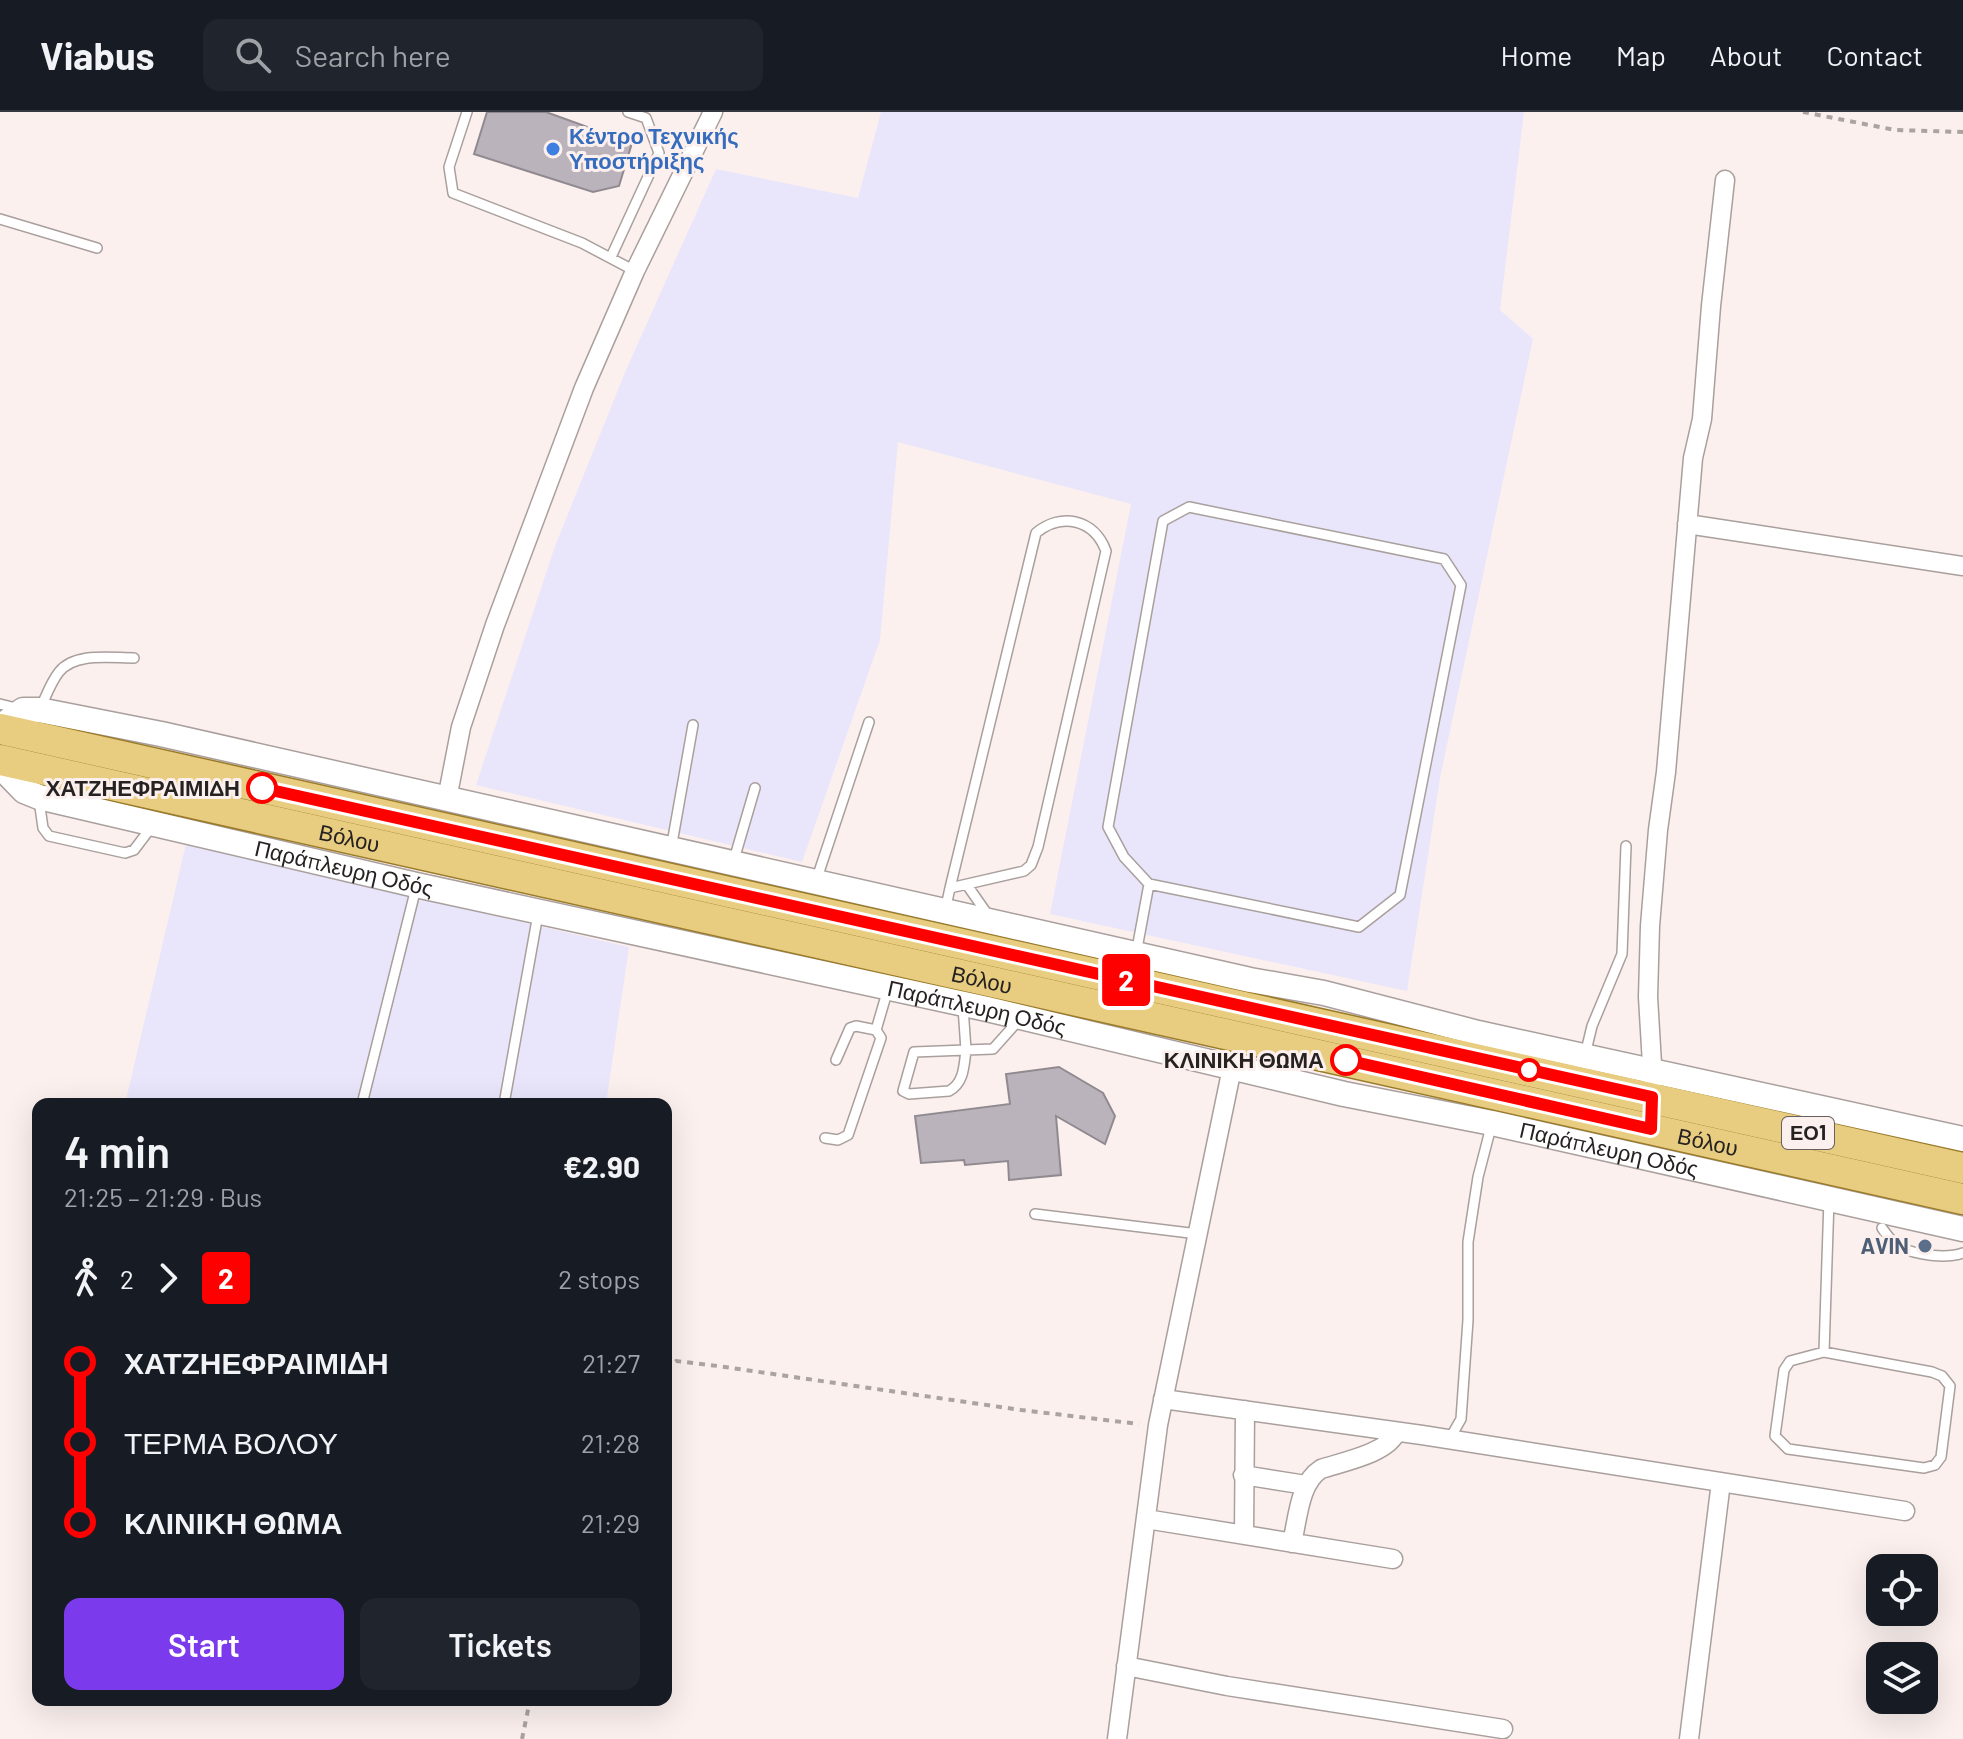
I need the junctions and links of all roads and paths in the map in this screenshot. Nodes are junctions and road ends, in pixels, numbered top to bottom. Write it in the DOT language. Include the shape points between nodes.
graph roads {
  1 [pos="467,112"];
  2 [pos="628,112"];
  3 [pos="713,112"];
  4 [pos="1803,112"];
  5 [pos="1963,132"];
  6 [pos="1725,180"];
  7 [pos="0,219"];
  8 [pos="97,248"];
  9 [pos="611,257"];
  10 [pos="635,271"];
  11 [pos="1687,524"];
  12 [pos="1963,566"];
  13 [pos="134,658"];
  14 [pos="21,708"];
  15 [pos="869,722"];
  16 [pos="693,725"];
  17 [pos="0,728"];
  18 [pos="0,763"];
  19 [pos="755,788"];
  20 [pos="39,797"];
  21 [pos="447,799"];
  22 [pos="155,823"];
  23 [pos="1626,846"];
  24 [pos="671,849"];
  25 [pos="733,863"];
  26 [pos="816,881"];
  27 [pos="1149,884"];
  28 [pos="416,885"];
  29 [pos="967,885"];
  30 [pos="948,900"];
  31 [pos="539,911"];
  32 [pos="993,922"];
  33 [pos="1136,954"];
  34 [pos="888,989"];
  35 [pos="962,1004"];
  36 [pos="1021,1017"];
  37 [pos="876,1030"];
  38 [pos="966,1050"];
  39 [pos="1585,1056"];
  40 [pos="836,1060"];
  41 [pos="1232,1068"];
  42 [pos="1653,1084"];
  43 [pos="363,1098"];
  44 [pos="505,1098"];
  45 [pos="1492,1123"];
  46 [pos="825,1138"];
  47 [pos="1963,1139"];
  48 [pos="1650,1144"];
  49 [pos="1963,1168"];
  50 [pos="1829,1199"];
  51 [pos="1963,1199"];
  52 [pos="1035,1214"];
  53 [pos="1882,1228"];
  54 [pos="1963,1229"];
  55 [pos="1198,1234"];
  56 [pos="1963,1253"];
  57 [pos="1824,1352"];
  58 [pos="672,1359"];
  59 [pos="676,1361"];
  60 [pos="672,1364"];
  61 [pos="1163,1399"];
  62 [pos="1245,1410"];
  63 [pos="1158,1425"];
  64 [pos="1396,1432"];
  65 [pos="1449,1440"];
  66 [pos="1243,1475"];
  67 [pos="1721,1482"];
  68 [pos="1306,1485"];
  69 [pos="1905,1511"];
  70 [pos="1146,1519"];
  71 [pos="1244,1535"];
  72 [pos="1292,1543"];
  73 [pos="1393,1559"];
  74 [pos="1126,1666"];
  75 [pos="529,1706"];
  76 [pos="1503,1729"];
  77 [pos="522,1739"];
  78 [pos="1117,1739"];
  79 [pos="1689,1739"];
  1 -- 9 [label="lane" via="449,167 453,193"];
  2 -- 9 [label="lane" via="646,118 659,153"];
  3 -- 10 [label="street"];
  4 -- 5 [label="path" via="1895,130"];
  6 -- 11 [label="street"];
  7 -- 8 [label="lane"];
  9 -- 10 [label="lane"];
  10 -- 21 [label="street" via="584,388 495,625 461,727"];
  11 -- 12 [label="street"];
  11 -- 42 [label="street" via="1650,926"];
  13 -- 14 [label="lane" via="68,664"];
  14 -- 17 [label="street"];
  14 -- 21 [label="street"];
  15 -- 26 [label="lane"];
  16 -- 24 [label="lane"];
  17 -- 42 [label="main road, Βόλου / ΕΟ1"];
  18 -- 20 [label="street, Παράπλευρη Οδός" via="24,791"];
  18 -- 48 [label="main road, Βόλου / ΕΟ1"];
  19 -- 25 [label="lane"];
  20 -- 22 [label="street, Παράπλευρη Οδός"];
  20 -- 22 [label="lane" via="49,836 121,853 134,850"];
  21 -- 24 [label="street"];
  22 -- 28 [label="street, Παράπλευρη Οδός"];
  23 -- 39 [label="lane" via="1622,954"];
  24 -- 25 [label="street"];
  25 -- 26 [label="street"];
  26 -- 30 [label="street"];
  27 -- 27 [label="lane" via="1359,927 1400,895 1461,585 1444,559 1189,507 1163,521 1108,827 1124,857"];
  27 -- 33 [label="lane"];
  28 -- 31 [label="street, Παράπλευρη Οδός"];
  28 -- 43 [label="lane"];
  29 -- 30 [label="lane"];
  29 -- 30 [label="lane" via="1024,871 1038,847 1106,551 1091,529 1075,521 1050,523 1036,533"];
  29 -- 32 [label="lane"];
  30 -- 32 [label="street"];
  31 -- 34 [label="street, Παράπλευρη Οδός"];
  31 -- 44 [label="lane"];
  32 -- 33 [label="street"];
  33 -- 39 [label="street"];
  34 -- 35 [label="street, Παράπλευρη Οδός"];
  34 -- 37 [label="lane"];
  35 -- 36 [label="street, Παράπλευρη Οδός"];
  35 -- 38 [label="lane"];
  36 -- 38 [label="lane" via="993,1049"];
  36 -- 41 [label="street, Παράπλευρη Οδός"];
  37 -- 40 [label="lane" via="850,1028"];
  37 -- 46 [label="lane" via="881,1038 848,1135"];
  38 -- 38 [label="lane" via="914,1052 903,1091 955,1088"];
  39 -- 42 [label="street"];
  41 -- 45 [label="street, Παράπλευρη Οδός"];
  41 -- 55 [label="street"];
  42 -- 47 [label="street"];
  42 -- 48 [label="street"];
  42 -- 49 [label="main road, Βόλου / ΕΟ1"];
  45 -- 48 [label="street, Παράπλευρη Οδός"];
  45 -- 65 [label="lane" via="1468,1242 1461,1419"];
  48 -- 50 [label="street, Παράπλευρη Οδός"];
  48 -- 51 [label="main road, Βόλου / ΕΟ1"];
  50 -- 54 [label="street, Παράπλευρη Οδός"];
  50 -- 57 [label="lane"];
  52 -- 55 [label="lane"];
  53 -- 56 [label="lane" via="1903,1248 1944,1256"];
  55 -- 61 [label="street"];
  57 -- 57 [label="lane" via="1942,1376 1950,1386 1941,1457 1935,1465 1924,1468 1782,1444 1775,1436 1784,1370 1790,1361"];
  58 -- 59 [label="path"];
  59 -- 60 [label="path"];
  59 -- 63 [label="path"];
  61 -- 62 [label="street"];
  61 -- 63 [label="street"];
  62 -- 64 [label="street"];
  62 -- 66 [label="street"];
  63 -- 70 [label="street"];
  64 -- 65 [label="street"];
  64 -- 68 [label="street" via="1389,1444 1321,1469"];
  65 -- 67 [label="street"];
  66 -- 68 [label="street"];
  66 -- 71 [label="street"];
  67 -- 69 [label="street"];
  67 -- 79 [label="street"];
  68 -- 72 [label="street"];
  70 -- 71 [label="street"];
  70 -- 74 [label="street"];
  71 -- 72 [label="street"];
  72 -- 73 [label="street"];
  74 -- 76 [label="street"];
  74 -- 78 [label="street"];
  75 -- 77 [label="path"];
}
